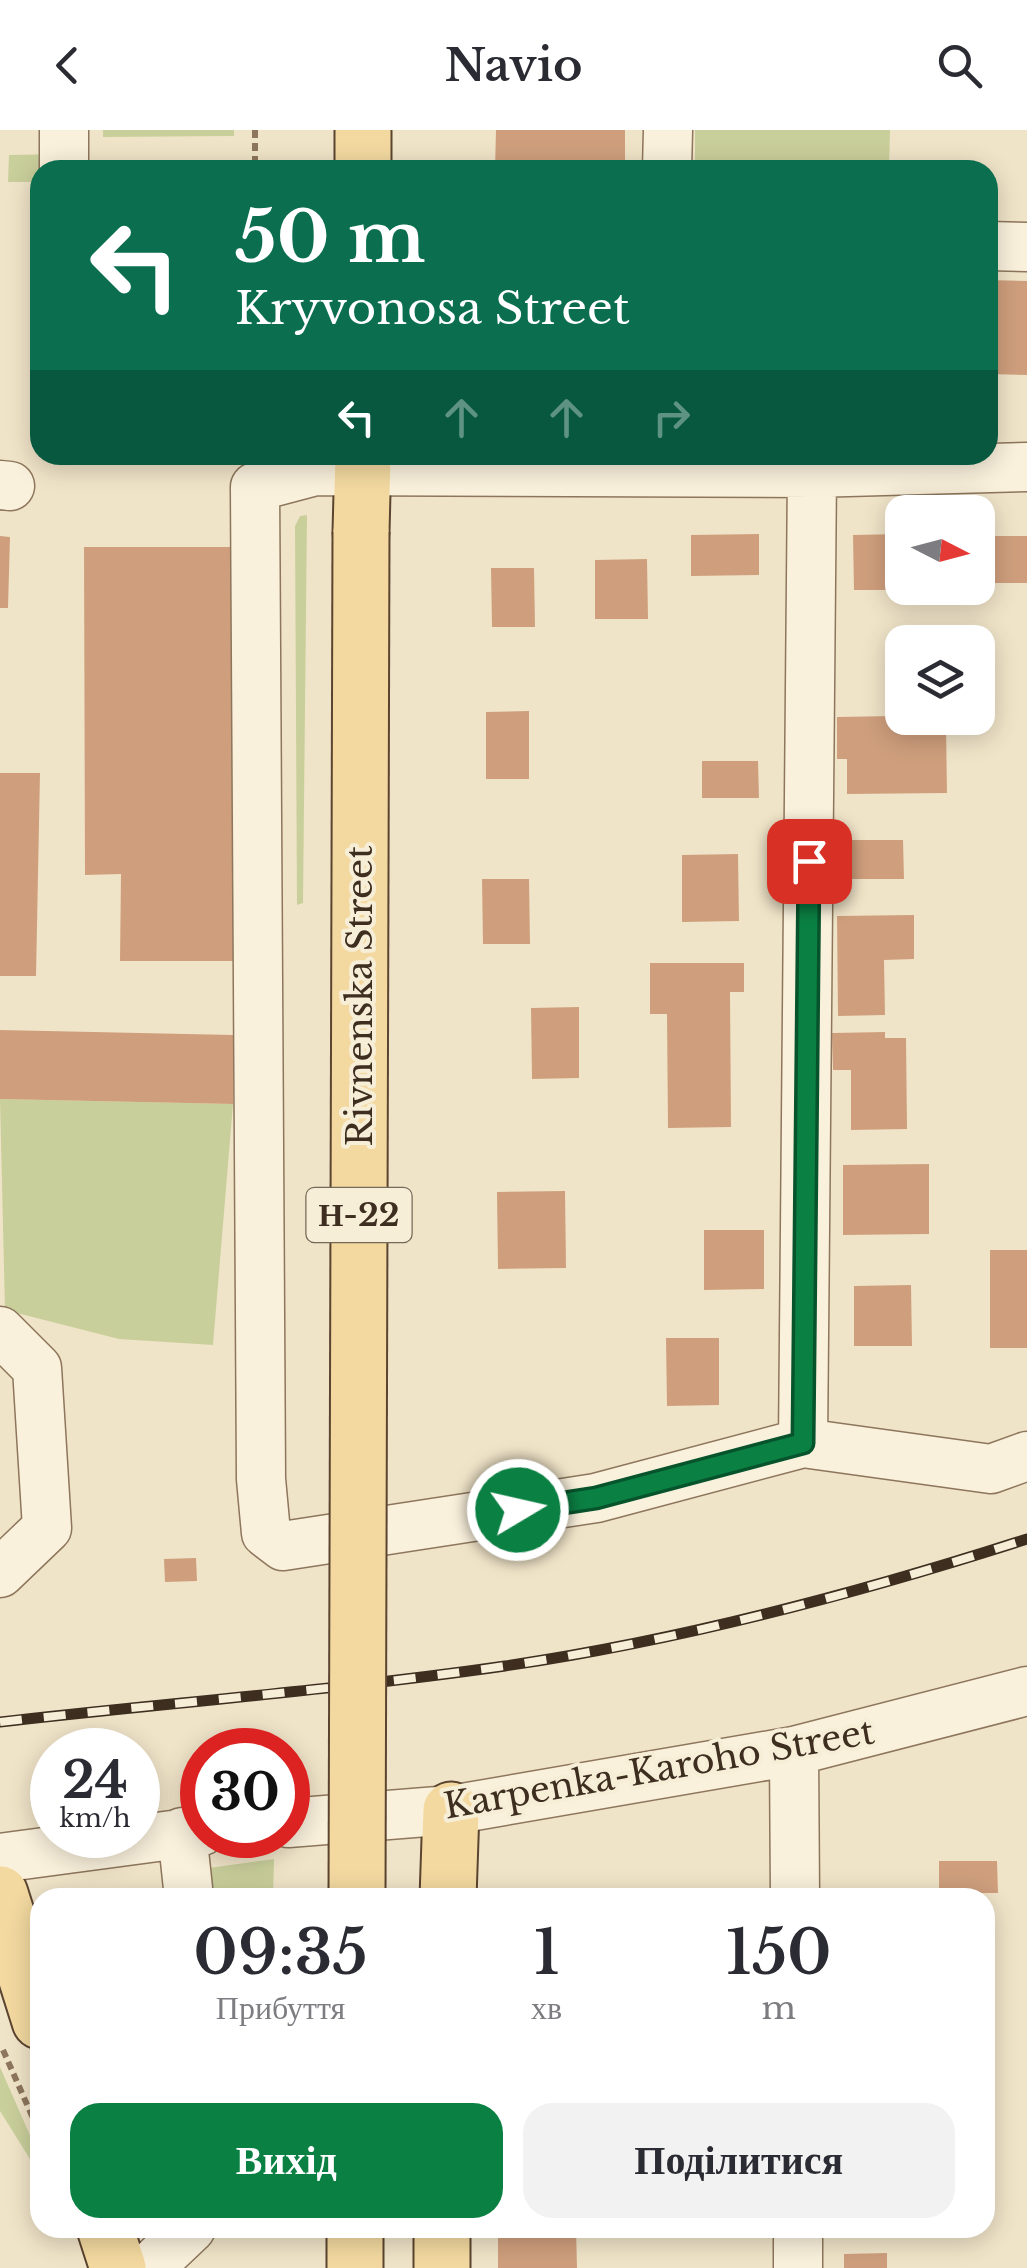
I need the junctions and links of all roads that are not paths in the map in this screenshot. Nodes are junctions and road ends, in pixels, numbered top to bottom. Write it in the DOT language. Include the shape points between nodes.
graph roads {
  1 [pos="64,130"];
  2 [pos="363,130"];
  3 [pos="668,130"];
  4 [pos="64,160"];
  5 [pos="363,160"];
  6 [pos="668,160"];
  7 [pos="998,246"];
  8 [pos="1027,247"];
  9 [pos="351,465"];
  10 [pos="363,465"];
  11 [pos="453,465"];
  12 [pos="1027,467"];
  13 [pos="812,473"];
  14 [pos="0,1331"];
  15 [pos="803,1443"];
  16 [pos="1027,1456"];
  17 [pos="0,1573"];
  18 [pos="1027,1691"];
  19 [pos="794,1751"];
  20 [pos="451,1810"];
  21 [pos="310,1822"];
  22 [pos="180,1833"];
  23 [pos="0,1858"];
  24 [pos="191,1858"];
  25 [pos="189,1888"];
  26 [pos="356,1888"];
  27 [pos="448,1888"];
  28 [pos="795,1888"];
  29 [pos="0,1894"];
  30 [pos="30,1989"];
  31 [pos="108,2238"];
  32 [pos="180,2238"];
  33 [pos="355,2238"];
  34 [pos="442,2238"];
  35 [pos="798,2238"];
  36 [pos="118,2268"];
  37 [pos="149,2268"];
  38 [pos="355,2268"];
  39 [pos="442,2268"];
  40 [pos="798,2268"];
  1 -- 4 [label="street"];
  2 -- 5 [label="main road"];
  3 -- 6 [label="street"];
  7 -- 8 [label="street"];
  9 -- 15 [label="street" via="255,487 278,1478 266,1533 283,1546 596,1498"];
  10 -- 26 [label="main road, Rivnenska Street / Н-22, bridge"];
  11 -- 13 [label="street"];
  12 -- 13 [label="street"];
  13 -- 15 [label="street"];
  14 -- 17 [label="street" via="37,1368 47,1528"];
  15 -- 16 [label="street" via="991,1470"];
  18 -- 19 [label="street, Karpenka-Karoho Street"];
  19 -- 20 [label="street, Karpenka-Karoho Street"];
  19 -- 28 [label="street"];
  20 -- 21 [label="street, Karpenka-Karoho Street"];
  20 -- 27 [label="main road"];
  22 -- 23 [label="street"];
  24 -- 25 [label="street"];
  29 -- 30 [label="main road"];
  31 -- 36 [label="main road"];
  32 -- 37 [label="street"];
  33 -- 38 [label="main road"];
  34 -- 39 [label="main road"];
  35 -- 40 [label="street"];
}
